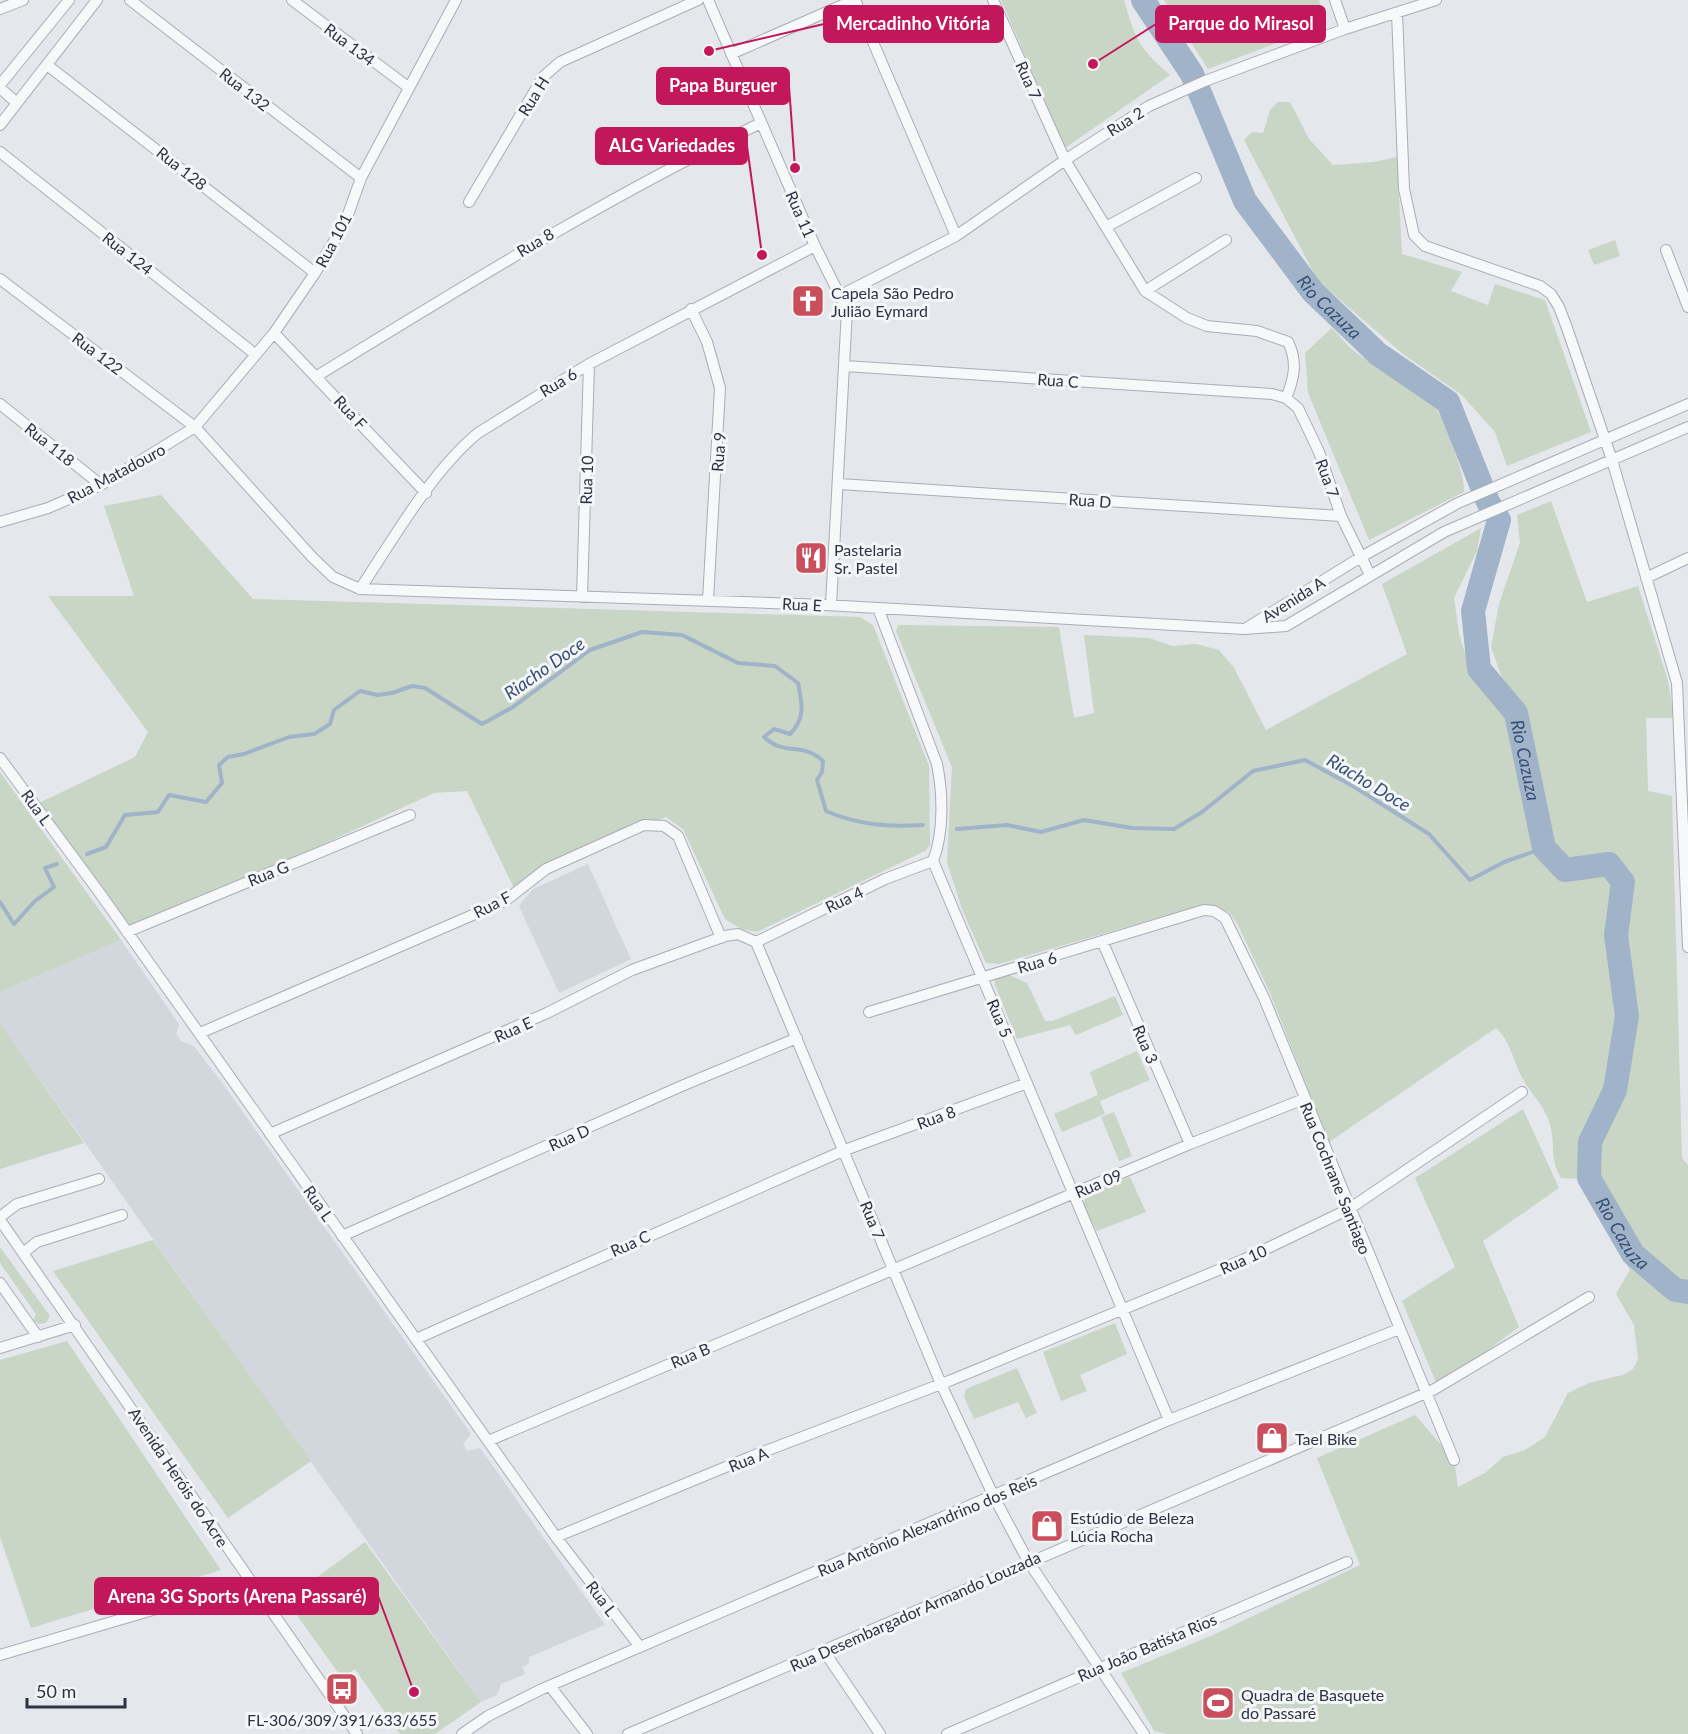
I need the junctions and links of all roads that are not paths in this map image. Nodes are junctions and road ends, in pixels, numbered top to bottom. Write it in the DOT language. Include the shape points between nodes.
graph roads {
  1 [pos="69,0"];
  2 [pos="97,0"];
  3 [pos="130,0"];
  4 [pos="292,0"];
  5 [pos="456,0"];
  6 [pos="698,0"];
  7 [pos="708,0"];
  8 [pos="855,0"];
  9 [pos="993,0"];
  10 [pos="1335,0"];
  11 [pos="1436,0"];
  12 [pos="20,1"];
  13 [pos="0,9"];
  14 [pos="1397,13"];
  15 [pos="1345,29"];
  16 [pos="731,54"];
  17 [pos="47,65"];
  18 [pos="0,87"];
  19 [pos="408,87"];
  20 [pos="17,103"];
  21 [pos="761,123"];
  22 [pos="0,125"];
  23 [pos="0,152"];
  24 [pos="1065,160"];
  25 [pos="360,178"];
  26 [pos="1196,178"];
  27 [pos="469,202"];
  28 [pos="1106,227"];
  29 [pos="956,236"];
  30 [pos="1226,240"];
  31 [pos="815,246"];
  32 [pos="1666,250"];
  33 [pos="315,273"];
  34 [pos="0,279"];
  35 [pos="1145,291"];
  36 [pos="841,295"];
  37 [pos="1688,307"];
  38 [pos="691,309"];
  39 [pos="274,333"];
  40 [pos="255,354"];
  41 [pos="589,364"];
  42 [pos="845,366"];
  43 [pos="317,376"];
  44 [pos="1286,398"];
  45 [pos="0,404"];
  46 [pos="1688,404"];
  47 [pos="195,427"];
  48 [pos="1688,427"];
  49 [pos="1605,439"];
  50 [pos="1612,460"];
  51 [pos="839,484"];
  52 [pos="101,485"];
  53 [pos="426,493"];
  54 [pos="1341,516"];
  55 [pos="0,522"];
  56 [pos="1361,557"];
  57 [pos="1688,558"];
  58 [pos="1371,575"];
  59 [pos="1646,578"];
  60 [pos="360,589"];
  61 [pos="582,597"];
  62 [pos="708,600"];
  63 [pos="831,605"];
  64 [pos="878,608"];
  65 [pos="1244,629"];
  66 [pos="0,758"];
  67 [pos="410,815"];
  68 [pos="933,861"];
  69 [pos="1204,910"];
  70 [pos="127,932"];
  71 [pos="721,938"];
  72 [pos="756,942"];
  73 [pos="1103,943"];
  74 [pos="1688,947"];
  75 [pos="983,977"];
  76 [pos="869,1012"];
  77 [pos="200,1033"];
  78 [pos="797,1038"];
  79 [pos="1027,1083"];
  80 [pos="1522,1092"];
  81 [pos="1304,1099"];
  82 [pos="270,1134"];
  83 [pos="1190,1144"];
  84 [pos="845,1150"];
  85 [pos="99,1179"];
  86 [pos="1072,1194"];
  87 [pos="1349,1209"];
  88 [pos="122,1215"];
  89 [pos="0,1218"];
  90 [pos="342,1236"];
  91 [pos="23,1253"];
  92 [pos="893,1269"];
  93 [pos="0,1283"];
  94 [pos="1589,1297"];
  95 [pos="1121,1310"];
  96 [pos="75,1325"];
  97 [pos="1399,1329"];
  98 [pos="38,1337"];
  99 [pos="416,1339"];
  100 [pos="0,1348"];
  101 [pos="941,1384"];
  102 [pos="1426,1393"];
  103 [pos="1169,1420"];
  104 [pos="488,1441"];
  105 [pos="1454,1460"];
  106 [pos="994,1497"];
  107 [pos="556,1537"];
  108 [pos="1028,1562"];
  109 [pos="1347,1562"];
  110 [pos="251,1581"];
  111 [pos="640,1647"];
  112 [pos="824,1651"];
  113 [pos="0,1654"];
  114 [pos="1099,1668"];
  115 [pos="550,1686"];
  116 [pos="357,1734"];
  117 [pos="462,1734"];
  118 [pos="587,1734"];
  119 [pos="628,1734"];
  120 [pos="880,1734"];
  121 [pos="947,1734"];
  122 [pos="1144,1734"];
  1 -- 18 [label="street"];
  2 -- 17 [label="street"];
  3 -- 25 [label="street, Rua 132"];
  4 -- 19 [label="street, Rua 134"];
  5 -- 19 [label="street, Rua 101"];
  6 -- 27 [label="street, Rua H" via="551,68"];
  7 -- 16 [label="street, Rua 11"];
  8 -- 16 [label="street"];
  8 -- 29 [label="street"];
  9 -- 24 [label="street, Rua 7"];
  10 -- 15 [label="street"];
  11 -- 14 [label="street, Rua 2"];
  12 -- 13 [label="street"];
  14 -- 15 [label="street, Rua 2"];
  14 -- 49 [label="street" via="1404,189 1414,235 1425,246 1540,286 1551,294 1567,328"];
  15 -- 24 [label="street, Rua 2" via="1149,106"];
  16 -- 21 [label="street, Rua 11"];
  17 -- 20 [label="street"];
  17 -- 33 [label="street, Rua 128"];
  18 -- 20 [label="street"];
  19 -- 25 [label="street, Rua 101"];
  20 -- 22 [label="street"];
  21 -- 31 [label="street, Rua 11"];
  21 -- 43 [label="street, Rua 8" via="671,166 538,240"];
  23 -- 40 [label="street, Rua 124"];
  24 -- 28 [label="street, Rua 7"];
  24 -- 29 [label="street, Rua 2"];
  25 -- 33 [label="street, Rua 101" via="345,223"];
  26 -- 28 [label="street"];
  28 -- 35 [label="street, Rua 7"];
  29 -- 36 [label="street, Rua 2"];
  30 -- 35 [label="street"];
  31 -- 36 [label="street, Rua 11"];
  31 -- 38 [label="street, Rua 6"];
  32 -- 37 [label="street"];
  33 -- 39 [label="street, Rua 101"];
  34 -- 47 [label="street, Rua 122"];
  35 -- 44 [label="street" via="1207,326 1269,333 1288,342 1294,378"];
  36 -- 42 [label="street" via="847,310"];
  38 -- 41 [label="street, Rua 6"];
  38 -- 62 [label="street, Rua 9" via="707,342 720,388"];
  39 -- 40 [label="street, Rua 101"];
  39 -- 43 [label="street, Rua F"];
  40 -- 47 [label="street, Rua 101"];
  41 -- 53 [label="street, Rua 6" via="464,444"];
  41 -- 61 [label="street, Rua 10"];
  42 -- 44 [label="street, Rua C"];
  42 -- 51 [label="street"];
  43 -- 53 [label="street, Rua F"];
  44 -- 54 [label="street, Rua 7" via="1298,408 1306,423"];
  45 -- 52 [label="street, Rua 118"];
  46 -- 49 [label="street, Avenida A"];
  47 -- 52 [label="street, Rua Matadouro"];
  47 -- 60 [label="street" via="312,557 333,577"];
  48 -- 50 [label="street, Avenida A"];
  49 -- 50 [label="street"];
  49 -- 56 [label="street, Avenida A" via="1458,503"];
  50 -- 58 [label="street, Avenida A" via="1467,521"];
  50 -- 59 [label="street"];
  51 -- 54 [label="street, Rua D"];
  51 -- 63 [label="street"];
  52 -- 55 [label="street, Rua Matadouro" via="48,508"];
  53 -- 60 [label="street, Rua 6"];
  54 -- 56 [label="street, Rua 7"];
  56 -- 58 [label="street, Rua 7"];
  56 -- 65 [label="street, Avenida A"];
  57 -- 59 [label="street"];
  58 -- 65 [label="street, Avenida A" via="1286,626"];
  59 -- 74 [label="street" via="1677,683"];
  60 -- 61 [label="street, Rua E"];
  61 -- 62 [label="street, Rua E"];
  62 -- 63 [label="street, Rua E"];
  63 -- 64 [label="street, Rua E"];
  64 -- 65 [label="street, Rua E"];
  64 -- 68 [label="street" via="937,764 940,843"];
  66 -- 70 [label="street, Rua L"];
  67 -- 70 [label="street, Rua G"];
  68 -- 72 [label="street, Rua 4" via="885,879"];
  68 -- 75 [label="street, Rua 5"];
  69 -- 73 [label="street, Rua 6"];
  69 -- 81 [label="street, Rua Cochrane Santiago" via="1225,918 1235,933"];
  70 -- 77 [label="street, Rua L"];
  71 -- 72 [label="street, Rua E" via="738,934"];
  71 -- 77 [label="street, Rua F" via="678,836 664,826 644,825 546,869 505,901"];
  71 -- 82 [label="street, Rua E" via="632,970 494,1037"];
  72 -- 78 [label="street, Rua 7"];
  73 -- 75 [label="street, Rua 6"];
  73 -- 83 [label="street, Rua 3"];
  75 -- 76 [label="street, Rua 6"];
  75 -- 79 [label="street, Rua 5"];
  77 -- 82 [label="street, Rua L"];
  78 -- 84 [label="street, Rua 7"];
  78 -- 90 [label="street, Rua D"];
  79 -- 84 [label="street, Rua 8"];
  79 -- 86 [label="street, Rua 5"];
  80 -- 87 [label="street, Rua 10"];
  81 -- 83 [label="street, Rua 09"];
  81 -- 87 [label="street, Rua Cochrane Santiago"];
  82 -- 90 [label="street, Rua L"];
  83 -- 86 [label="street, Rua 09"];
  84 -- 92 [label="street, Rua 7"];
  84 -- 99 [label="street, Rua C"];
  85 -- 89 [label="street" via="17,1204"];
  86 -- 92 [label="street, Rua 09"];
  86 -- 95 [label="street, Rua 5"];
  87 -- 95 [label="street, Rua 10" via="1245,1259"];
  87 -- 97 [label="street, Rua Cochrane Santiago"];
  88 -- 91 [label="street" via="37,1242"];
  89 -- 91 [label="street, Avenida Heróis do Acre"];
  90 -- 99 [label="street, Rua L"];
  91 -- 96 [label="street, Avenida Heróis do Acre"];
  92 -- 101 [label="street, Rua 7"];
  92 -- 104 [label="street, Rua B"];
  93 -- 98 [label="street"];
  94 -- 102 [label="street, Rua Desembargador Armando Louzada"];
  95 -- 101 [label="street, Rua 10"];
  95 -- 103 [label="street, Rua 5"];
  96 -- 98 [label="street"];
  96 -- 110 [label="street, Avenida Heróis do Acre"];
  97 -- 102 [label="street, Rua Cochrane Santiago"];
  97 -- 103 [label="street, Rua Antônio Alexandrino dos Reis"];
  98 -- 100 [label="street"];
  99 -- 104 [label="street, Rua L"];
  101 -- 106 [label="street, Rua 7"];
  101 -- 107 [label="street, Rua A"];
  102 -- 105 [label="street, Rua Cochrane Santiago"];
  102 -- 108 [label="street, Rua Desembargador Armando Louzada"];
  103 -- 106 [label="street, Rua Antônio Alexandrino dos Reis"];
  104 -- 107 [label="street, Rua L"];
  106 -- 108 [label="street, Rua 7"];
  106 -- 111 [label="street, Rua Antônio Alexandrino dos Reis"];
  107 -- 111 [label="street, Rua L"];
  108 -- 112 [label="street, Rua Desembargador Armando Louzada"];
  108 -- 114 [label="street, Rua 7"];
  109 -- 114 [label="street, Rua João Batista Rios"];
  110 -- 113 [label="street"];
  110 -- 116 [label="street, Avenida Heróis do Acre"];
  111 -- 115 [label="street, Rua Antônio Alexandrino dos Reis"];
  112 -- 119 [label="street, Rua Desembargador Armando Louzada"];
  112 -- 120 [label="street"];
  114 -- 121 [label="street, Rua João Batista Rios"];
  114 -- 122 [label="street, Rua 7"];
  115 -- 117 [label="street, Rua Antônio Alexandrino dos Reis" via="488,1716"];
  115 -- 118 [label="street"];
}
